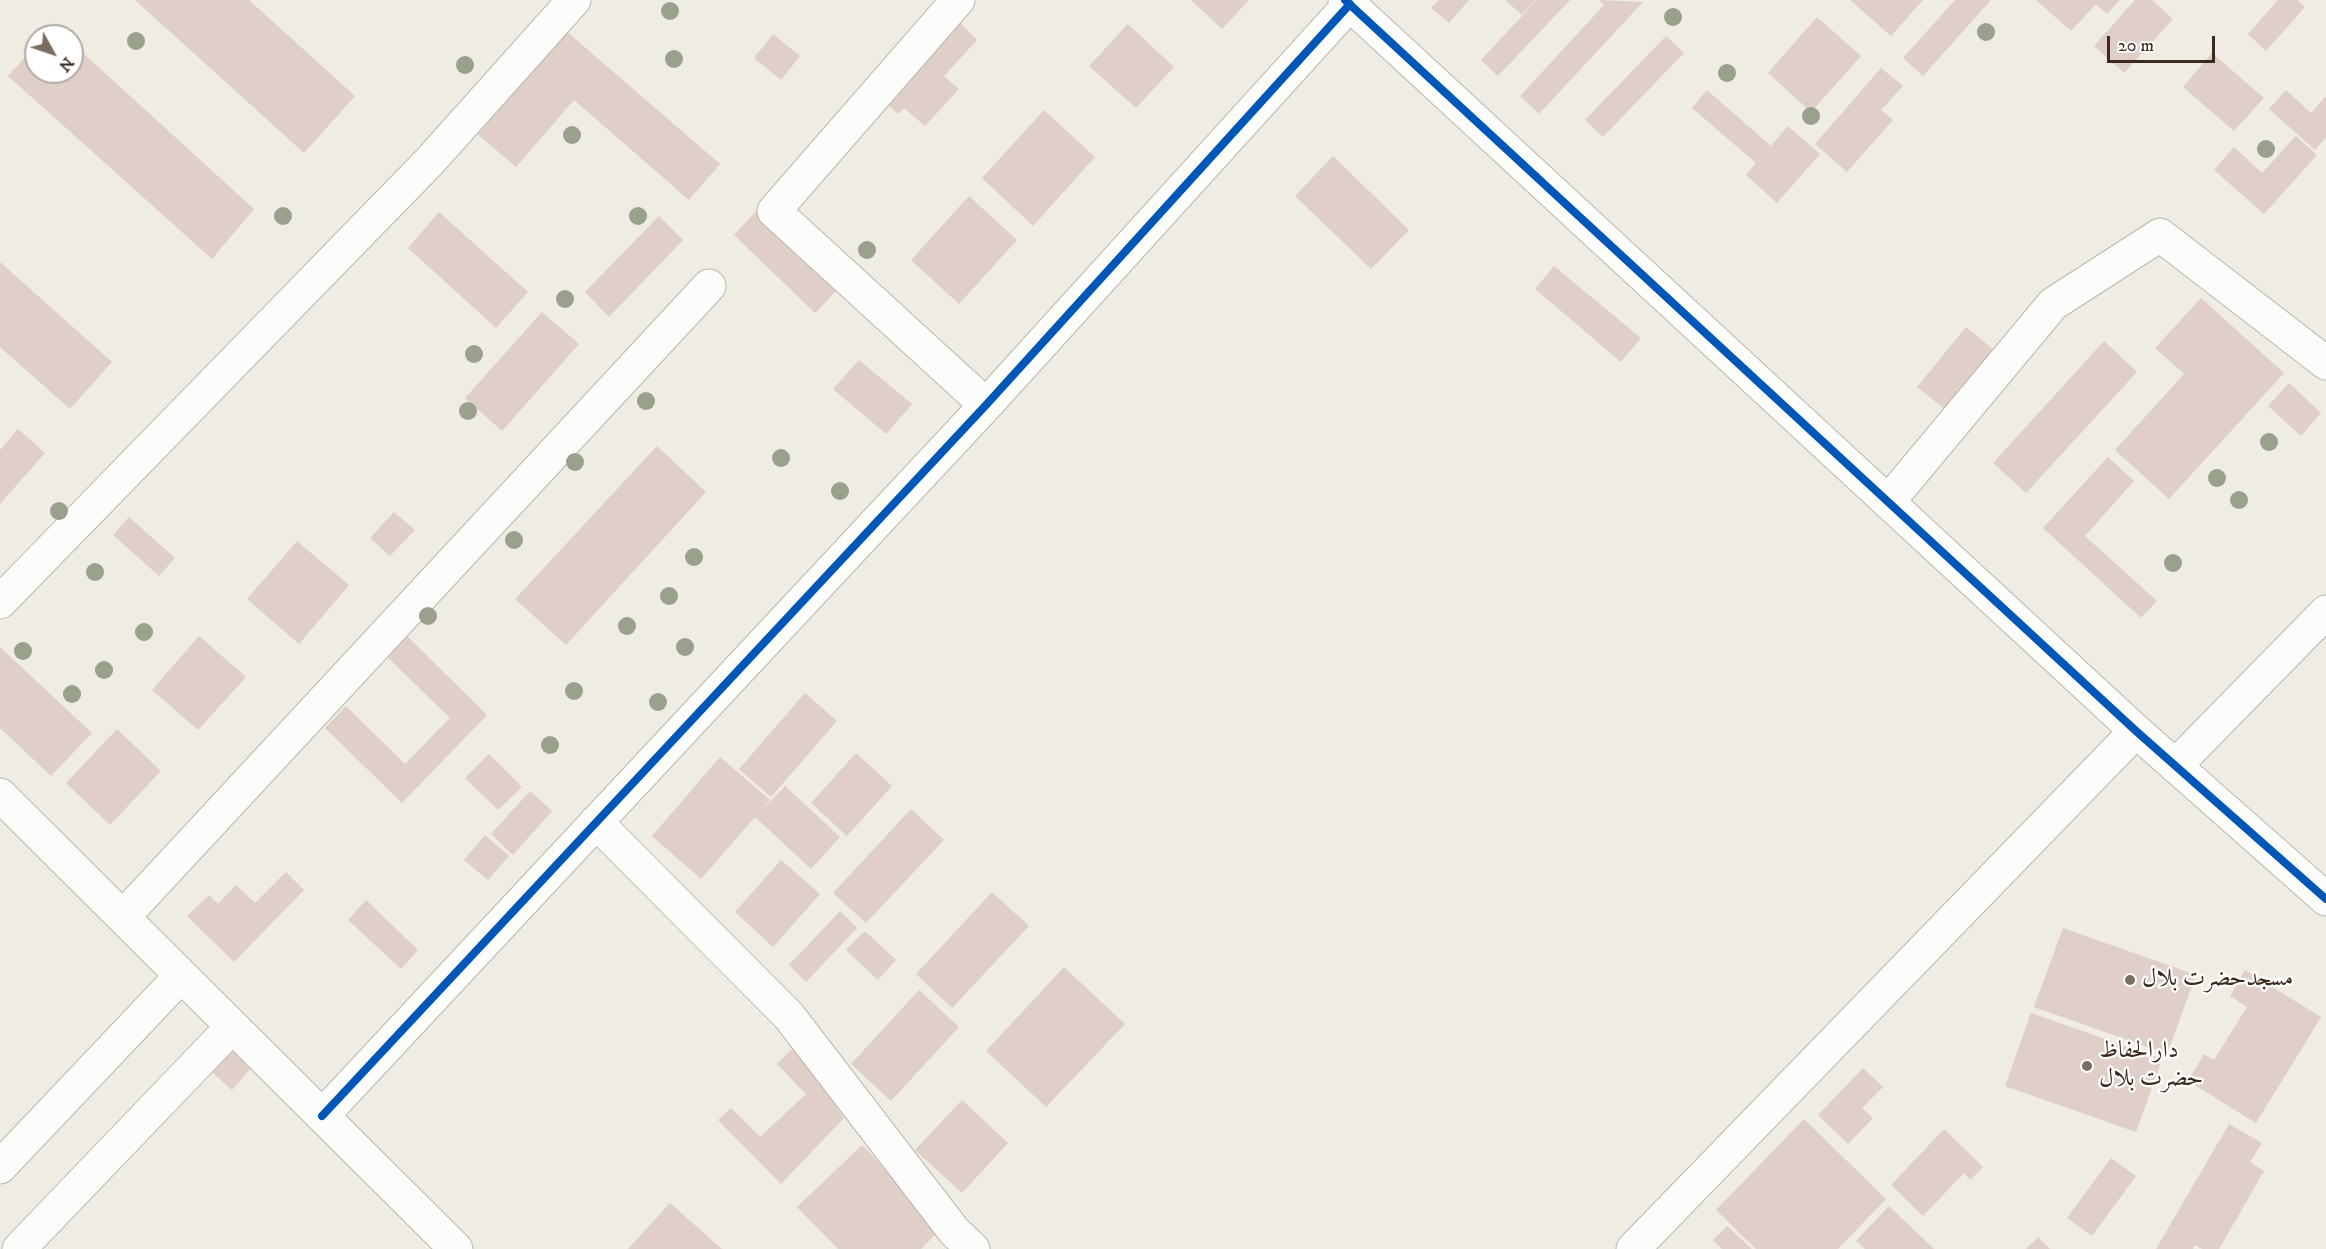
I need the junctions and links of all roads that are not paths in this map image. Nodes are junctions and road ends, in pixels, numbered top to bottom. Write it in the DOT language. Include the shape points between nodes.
graph roads {
  1 [pos="574,0"];
  2 [pos="958,0"];
  3 [pos="1348,2"];
  4 [pos="709,286"];
  5 [pos="2326,363"];
  6 [pos="986,405"];
  7 [pos="1888,502"];
  8 [pos="0,602"];
  9 [pos="2326,612"];
  10 [pos="2136,731"];
  11 [pos="2175,765"];
  12 [pos="0,795"];
  13 [pos="596,822"];
  14 [pos="2326,899"];
  15 [pos="123,916"];
  16 [pos="181,976"];
  17 [pos="232,1027"];
  18 [pos="322,1116"];
  19 [pos="0,1167"];
  20 [pos="19,1249"];
  21 [pos="456,1249"];
  22 [pos="973,1249"];
  23 [pos="1633,1249"];
  1 -- 8 [label="street" via="430,161"];
  2 -- 6 [label="street" via="774,211"];
  3 -- 6 [label="street"];
  3 -- 7 [label="street"];
  4 -- 15 [label="street"];
  5 -- 7 [label="street" via="2160,235 2053,304"];
  6 -- 13 [label="street"];
  7 -- 10 [label="street"];
  9 -- 11 [label="street"];
  10 -- 11 [label="street"];
  10 -- 23 [label="street"];
  11 -- 14 [label="street"];
  12 -- 15 [label="street"];
  13 -- 18 [label="street"];
  13 -- 22 [label="street" via="789,1016 954,1231"];
  15 -- 16 [label="street"];
  16 -- 17 [label="street"];
  16 -- 19 [label="street"];
  17 -- 18 [label="street"];
  17 -- 20 [label="street"];
  18 -- 21 [label="street"];
}
